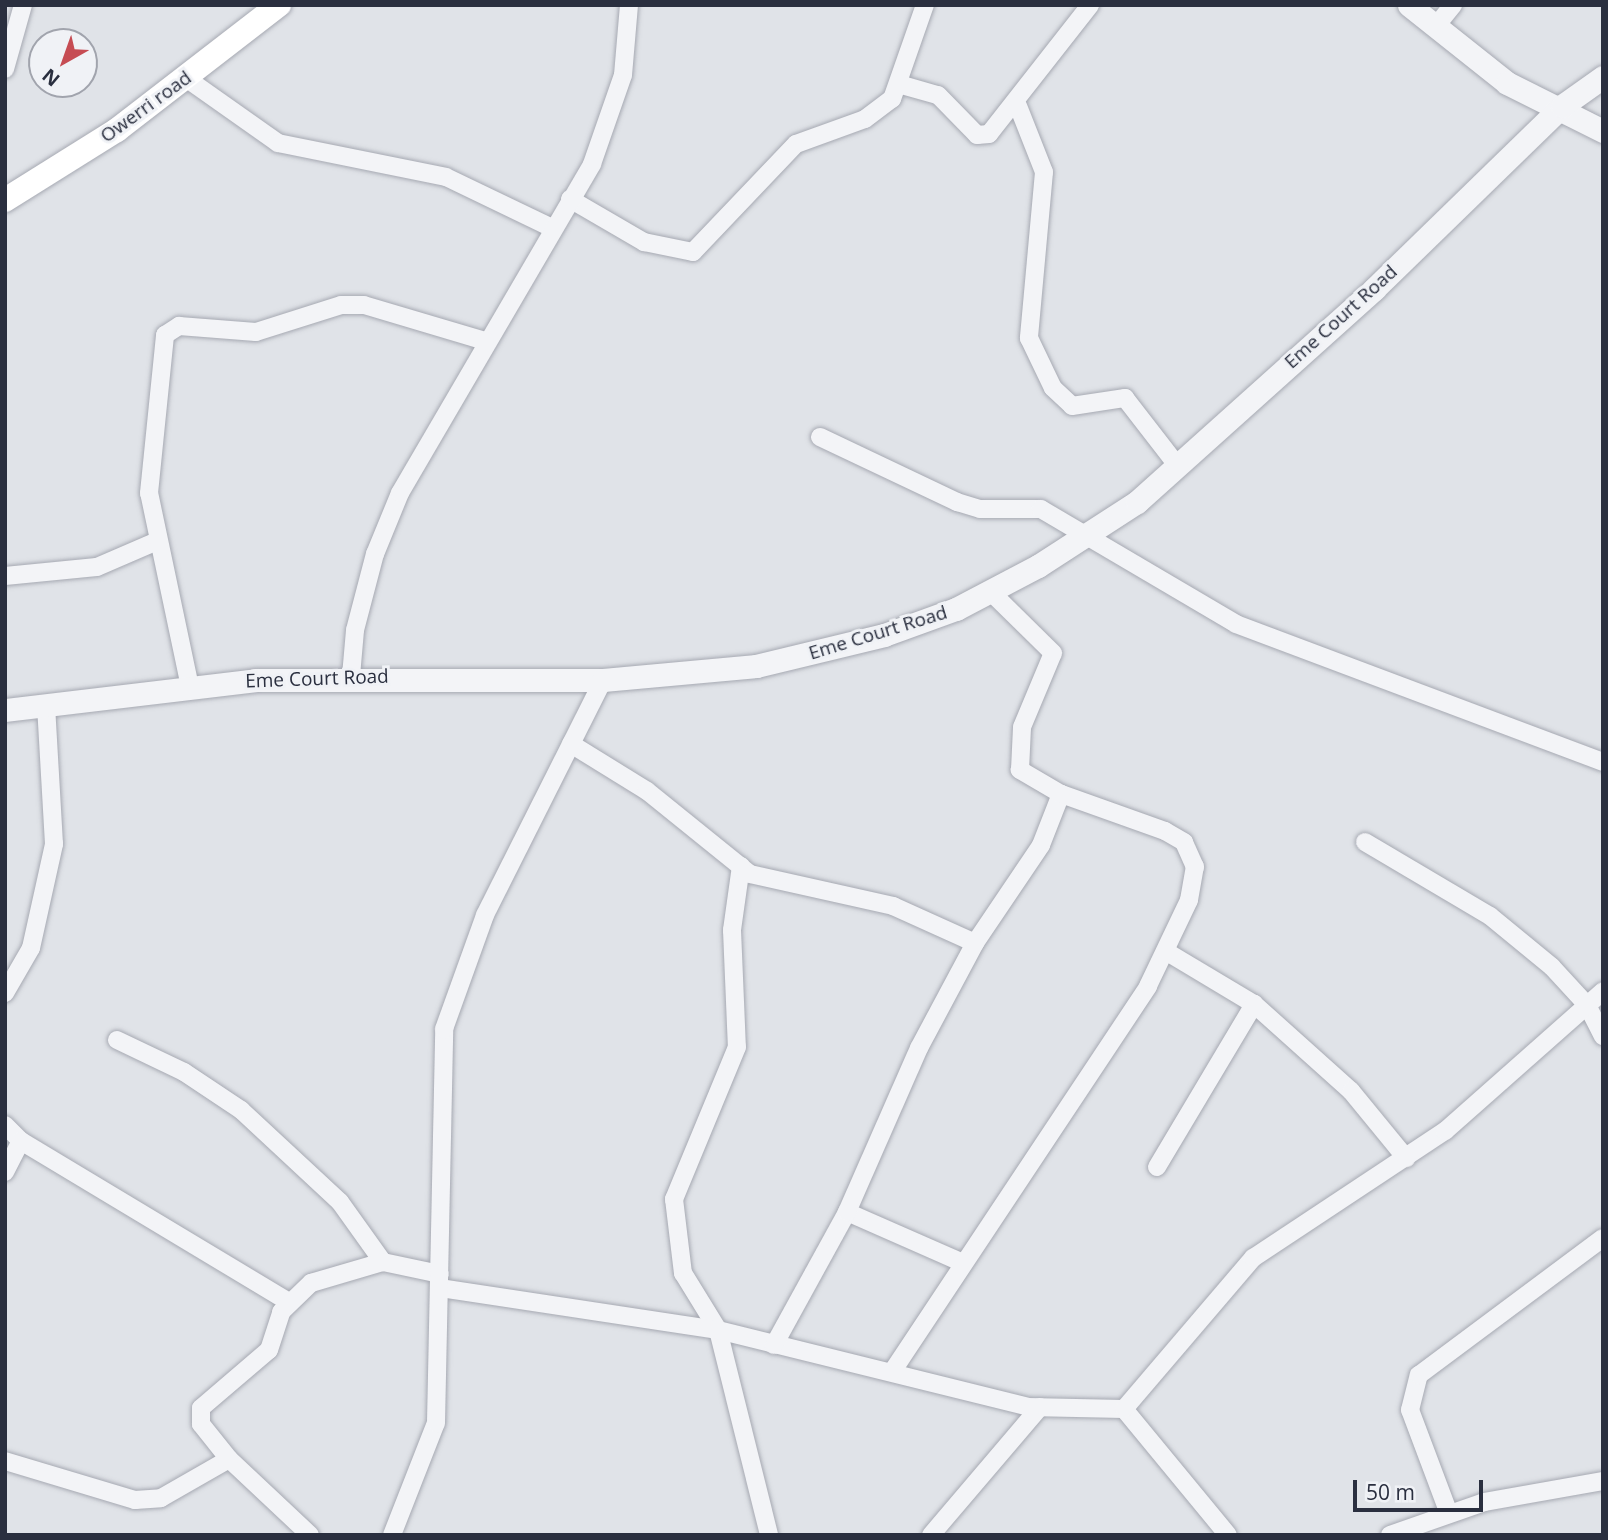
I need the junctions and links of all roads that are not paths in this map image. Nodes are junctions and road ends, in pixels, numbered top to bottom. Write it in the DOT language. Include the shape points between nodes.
graph roads {
  1 [pos="23,5"];
  2 [pos="279,5"];
  3 [pos="629,5"];
  4 [pos="925,5"];
  5 [pos="1090,5"];
  6 [pos="1409,5"];
  7 [pos="1454,5"];
  8 [pos="1436,26"];
  9 [pos="5,69"];
  10 [pos="1603,77"];
  11 [pos="186,78"];
  12 [pos="902,85"];
  13 [pos="1018,106"];
  14 [pos="1562,106"];
  15 [pos="1603,131"];
  16 [pos="570,199"];
  17 [pos="5,200"];
  18 [pos="552,228"];
  19 [pos="485,341"];
  20 [pos="820,437"];
  21 [pos="1177,465"];
  22 [pos="1086,536"];
  23 [pos="157,541"];
  24 [pos="5,576"];
  25 [pos="989,591"];
  26 [pos="351,676"];
  27 [pos="603,680"];
  28 [pos="190,687"];
  29 [pos="46,705"];
  30 [pos="5,710"];
  31 [pos="571,744"];
  32 [pos="1603,762"];
  33 [pos="1061,794"];
  34 [pos="1365,842"];
  35 [pos="741,866"];
  36 [pos="975,943"];
  37 [pos="1167,952"];
  38 [pos="1603,990"];
  39 [pos="5,993"];
  40 [pos="1254,1004"];
  41 [pos="1587,1005"];
  42 [pos="1603,1036"];
  43 [pos="117,1040"];
  44 [pos="5,1125"];
  45 [pos="21,1142"];
  46 [pos="1406,1158"];
  47 [pos="1157,1167"];
  48 [pos="5,1172"];
  49 [pos="847,1212"];
  50 [pos="1603,1238"];
  51 [pos="383,1262"];
  52 [pos="961,1262"];
  53 [pos="440,1281"];
  54 [pos="289,1302"];
  55 [pos="718,1330"];
  56 [pos="774,1345"];
  57 [pos="892,1372"];
  58 [pos="1040,1407"];
  59 [pos="1124,1409"];
  60 [pos="229,1459"];
  61 [pos="5,1461"];
  62 [pos="1603,1481"];
  63 [pos="1448,1511"];
  64 [pos="1392,1534"];
  65 [pos="310,1535"];
  66 [pos="392,1535"];
  67 [pos="769,1535"];
  68 [pos="931,1535"];
  69 [pos="1228,1535"];
  1 -- 9 [label="street"];
  2 -- 11 [label="main road, Owerri road"];
  3 -- 16 [label="street" via="623,75 592,164"];
  4 -- 12 [label="street"];
  5 -- 13 [label="street"];
  6 -- 8 [label="street"];
  7 -- 8 [label="street"];
  8 -- 14 [label="street" via="1507,83"];
  10 -- 14 [label="street, Eme Court Road"];
  11 -- 17 [label="main road, Owerri road"];
  11 -- 18 [label="street" via="278,143 473,185"];
  12 -- 13 [label="street" via="938,95 977,135 989,134"];
  12 -- 16 [label="street" via="865,119 796,144 693,252 644,242"];
  13 -- 21 [label="street" via="1044,172 1029,338 1053,388 1072,406 1125,398"];
  14 -- 15 [label="street"];
  14 -- 21 [label="street, Eme Court Road" via="1374,289"];
  16 -- 18 [label="street"];
  18 -- 19 [label="street"];
  19 -- 23 [label="street" via="364,305 341,305 256,332 179,326 164,335 150,457"];
  19 -- 26 [label="street" via="400,493 375,554 355,630"];
  20 -- 22 [label="street" via="957,502 980,509 1026,505"];
  21 -- 22 [label="street, Eme Court Road"];
  22 -- 25 [label="street, Eme Court Road"];
  22 -- 32 [label="street" via="1236,624"];
  23 -- 24 [label="street" via="97,567"];
  23 -- 28 [label="street"];
  25 -- 27 [label="street, Eme Court Road" via="884,635 811,655"];
  25 -- 33 [label="street" via="1053,653 1017,755 1020,770"];
  26 -- 27 [label="street, Eme Court Road"];
  26 -- 28 [label="street, Eme Court Road"];
  27 -- 31 [label="street"];
  28 -- 29 [label="street, Eme Court Road"];
  29 -- 30 [label="street, Eme Court Road"];
  29 -- 39 [label="street" via="54,844 31,948"];
  31 -- 35 [label="street" via="647,791"];
  31 -- 53 [label="street" via="466,959 444,1029"];
  33 -- 36 [label="street" via="1041,845"];
  33 -- 37 [label="street" via="1164,831 1193,853 1189,900"];
  34 -- 41 [label="street" via="1490,916"];
  35 -- 36 [label="street" via="771,882 893,906"];
  35 -- 55 [label="street" via="732,930 737,1046 674,1199 683,1273"];
  36 -- 49 [label="street" via="897,1093"];
  37 -- 40 [label="street"];
  37 -- 52 [label="street"];
  38 -- 41 [label="street"];
  40 -- 46 [label="street" via="1351,1091"];
  40 -- 47 [label="street"];
  41 -- 42 [label="street"];
  41 -- 46 [label="street"];
  43 -- 51 [label="street" via="184,1072 240,1110 340,1202"];
  44 -- 45 [label="street"];
  45 -- 48 [label="street"];
  45 -- 54 [label="street"];
  46 -- 59 [label="street" via="1253,1258"];
  49 -- 52 [label="street"];
  49 -- 56 [label="street"];
  50 -- 63 [label="street" via="1419,1375 1410,1410"];
  51 -- 53 [label="street"];
  51 -- 54 [label="street" via="346,1269"];
  52 -- 57 [label="street"];
  53 -- 55 [label="street"];
  53 -- 66 [label="street" via="436,1423"];
  54 -- 60 [label="street" via="268,1350 201,1408 201,1424"];
  55 -- 56 [label="street"];
  55 -- 67 [label="street"];
  56 -- 57 [label="street"];
  57 -- 58 [label="street"];
  58 -- 59 [label="street"];
  58 -- 68 [label="street"];
  59 -- 69 [label="street"];
  60 -- 61 [label="street" via="161,1498 135,1500"];
  60 -- 65 [label="street"];
  62 -- 63 [label="street"];
  63 -- 64 [label="street"];
}
